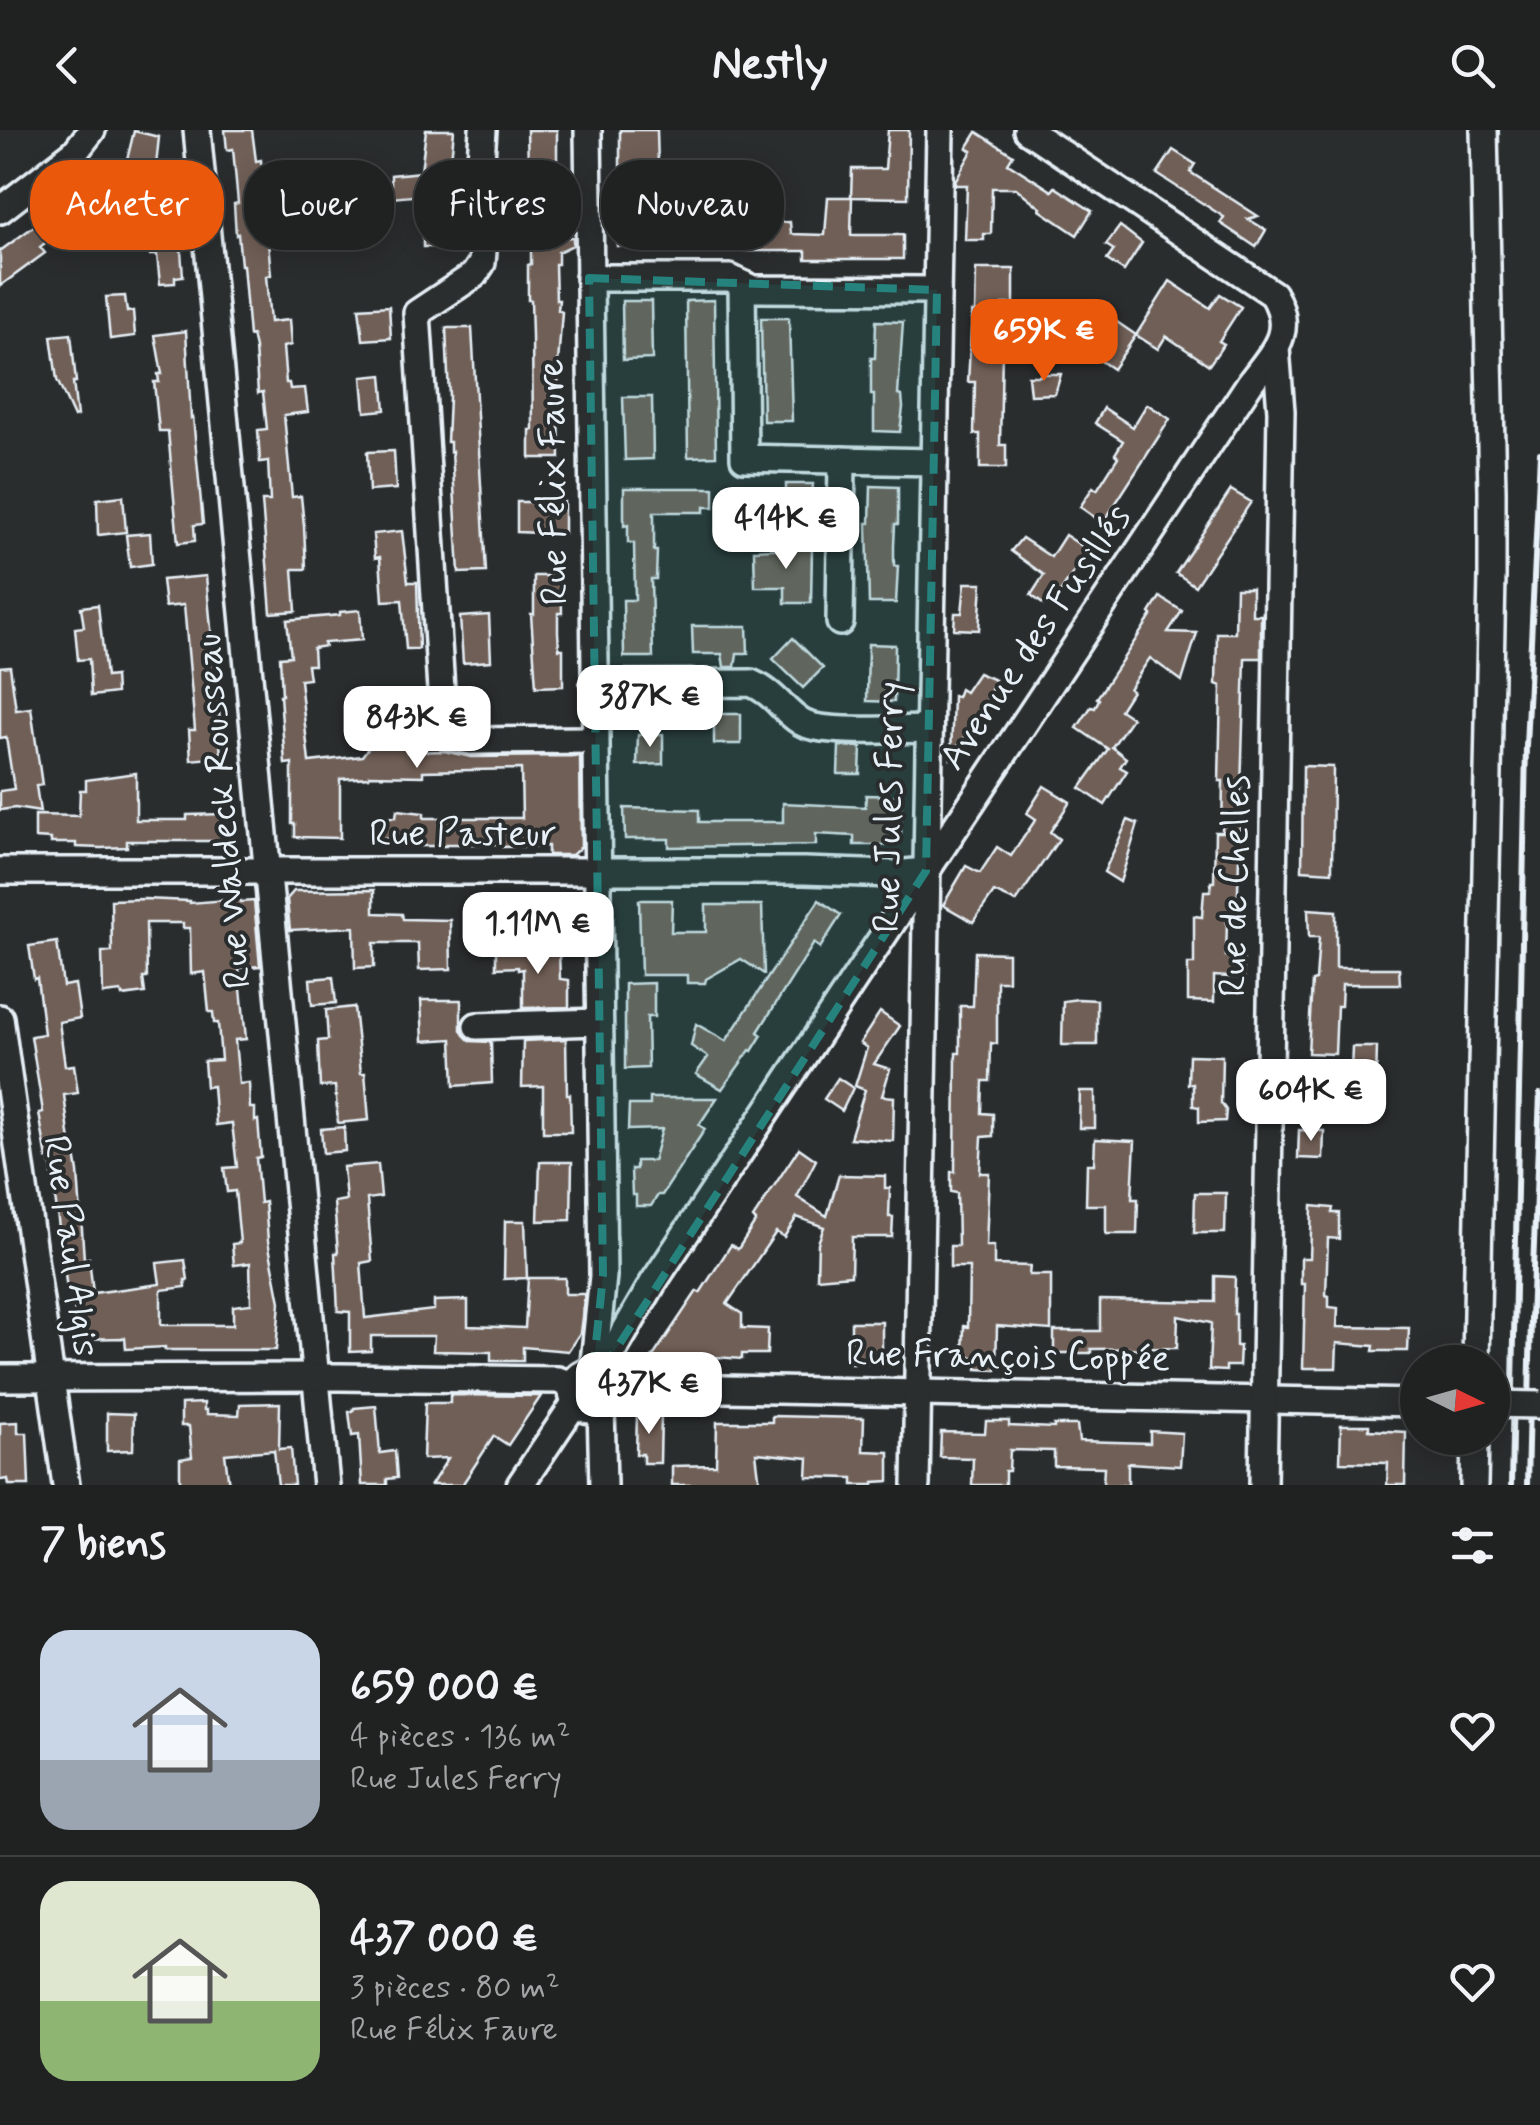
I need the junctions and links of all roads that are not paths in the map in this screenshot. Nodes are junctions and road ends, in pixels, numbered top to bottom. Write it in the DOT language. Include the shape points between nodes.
graph roads {
  1 [pos="92,130"];
  2 [pos="197,130"];
  3 [pos="483,130"];
  4 [pos="588,130"];
  5 [pos="940,130"];
  6 [pos="1027,130"];
  7 [pos="1484,130"];
  8 [pos="481,160"];
  9 [pos="581,196"];
  10 [pos="588,196"];
  11 [pos="0,210"];
  12 [pos="483,250"];
  13 [pos="589,278"];
  14 [pos="742,284"];
  15 [pos="937,290"];
  16 [pos="1276,348"];
  17 [pos="842,460"];
  18 [pos="934,462"];
  19 [pos="840,622"];
  20 [pos="594,684"];
  21 [pos="929,729"];
  22 [pos="595,740"];
  23 [pos="0,871"];
  24 [pos="268,871"];
  25 [pos="926,871"];
  26 [pos="596,872"];
  27 [pos="0,1018"];
  28 [pos="599,1022"];
  29 [pos="477,1026"];
  30 [pos="1476,1345"];
  31 [pos="0,1378"];
  32 [pos="51,1378"];
  33 [pos="315,1378"];
  34 [pos="592,1388"];
  35 [pos="917,1392"];
  36 [pos="1264,1399"];
  37 [pos="1400,1403"];
  38 [pos="1510,1404"];
  39 [pos="1540,1405"];
  40 [pos="1475,1455"];
  41 [pos="66,1485"];
  42 [pos="326,1485"];
  43 [pos="520,1485"];
  44 [pos="602,1485"];
  45 [pos="916,1485"];
  46 [pos="1262,1485"];
  47 [pos="1474,1485"];
  1 -- 11 [label="street"];
  2 -- 24 [label="street, Rue Waldeck Rousseau"];
  3 -- 8 [label="street"];
  4 -- 10 [label="street, Rue Félix Faure"];
  5 -- 15 [label="street, Rue Jules Ferry"];
  6 -- 16 [label="street, Rue de Chelles" via="1272,294 1282,310"];
  7 -- 30 [label="street" via="1492,576"];
  9 -- 10 [label="street"];
  10 -- 13 [label="street, Rue Félix Faure"];
  12 -- 22 [label="street" via="474,275 416,314 443,720 454,738"];
  13 -- 14 [label="street" via="730,278"];
  13 -- 20 [label="street, Rue Félix Faure"];
  14 -- 15 [label="street"];
  14 -- 17 [label="street" via="744,458"];
  15 -- 18 [label="street, Rue Jules Ferry"];
  16 -- 25 [label="street, Avenue des Fusillés"];
  16 -- 36 [label="street, Rue de Chelles" via="1282,411"];
  17 -- 18 [label="street"];
  17 -- 19 [label="street"];
  18 -- 21 [label="street, Rue Jules Ferry"];
  20 -- 21 [label="street" via="750,683 820,729"];
  20 -- 22 [label="street, Rue Félix Faure"];
  21 -- 25 [label="street, Rue Jules Ferry"];
  22 -- 26 [label="street, Rue Félix Faure"];
  23 -- 24 [label="street, Rue Pasteur"];
  24 -- 26 [label="street, Rue Pasteur"];
  24 -- 33 [label="street, Rue Waldeck Rousseau"];
  25 -- 26 [label="street, Rue Pasteur"];
  25 -- 34 [label="street, Avenue des Fusillés" via="652,1283"];
  25 -- 35 [label="street, Rue Jules Ferry"];
  26 -- 28 [label="street, Rue Félix Faure"];
  27 -- 32 [label="street, Rue Paul Algis"];
  28 -- 29 [label="street"];
  28 -- 34 [label="street, Rue Félix Faure" via="603,1276"];
  31 -- 32 [label="street, Rue François Coppée"];
  32 -- 33 [label="street, Rue François Coppée"];
  32 -- 41 [label="street, Rue Paul Algis"];
  33 -- 34 [label="street, Rue François Coppée" via="558,1380"];
  33 -- 42 [label="street, Rue Waldeck Rousseau"];
  34 -- 35 [label="street, Rue François Coppée"];
  34 -- 43 [label="street, Avenue des Fusillés"];
  34 -- 44 [label="street, Rue Félix Faure"];
  35 -- 36 [label="street, Rue François Coppée"];
  35 -- 45 [label="street, Rue Jules Ferry"];
  36 -- 37 [label="street, Rue François Coppée"];
  36 -- 46 [label="street, Rue de Chelles"];
  38 -- 39 [label="street, bridge"];
  40 -- 47 [label="street"];
}
